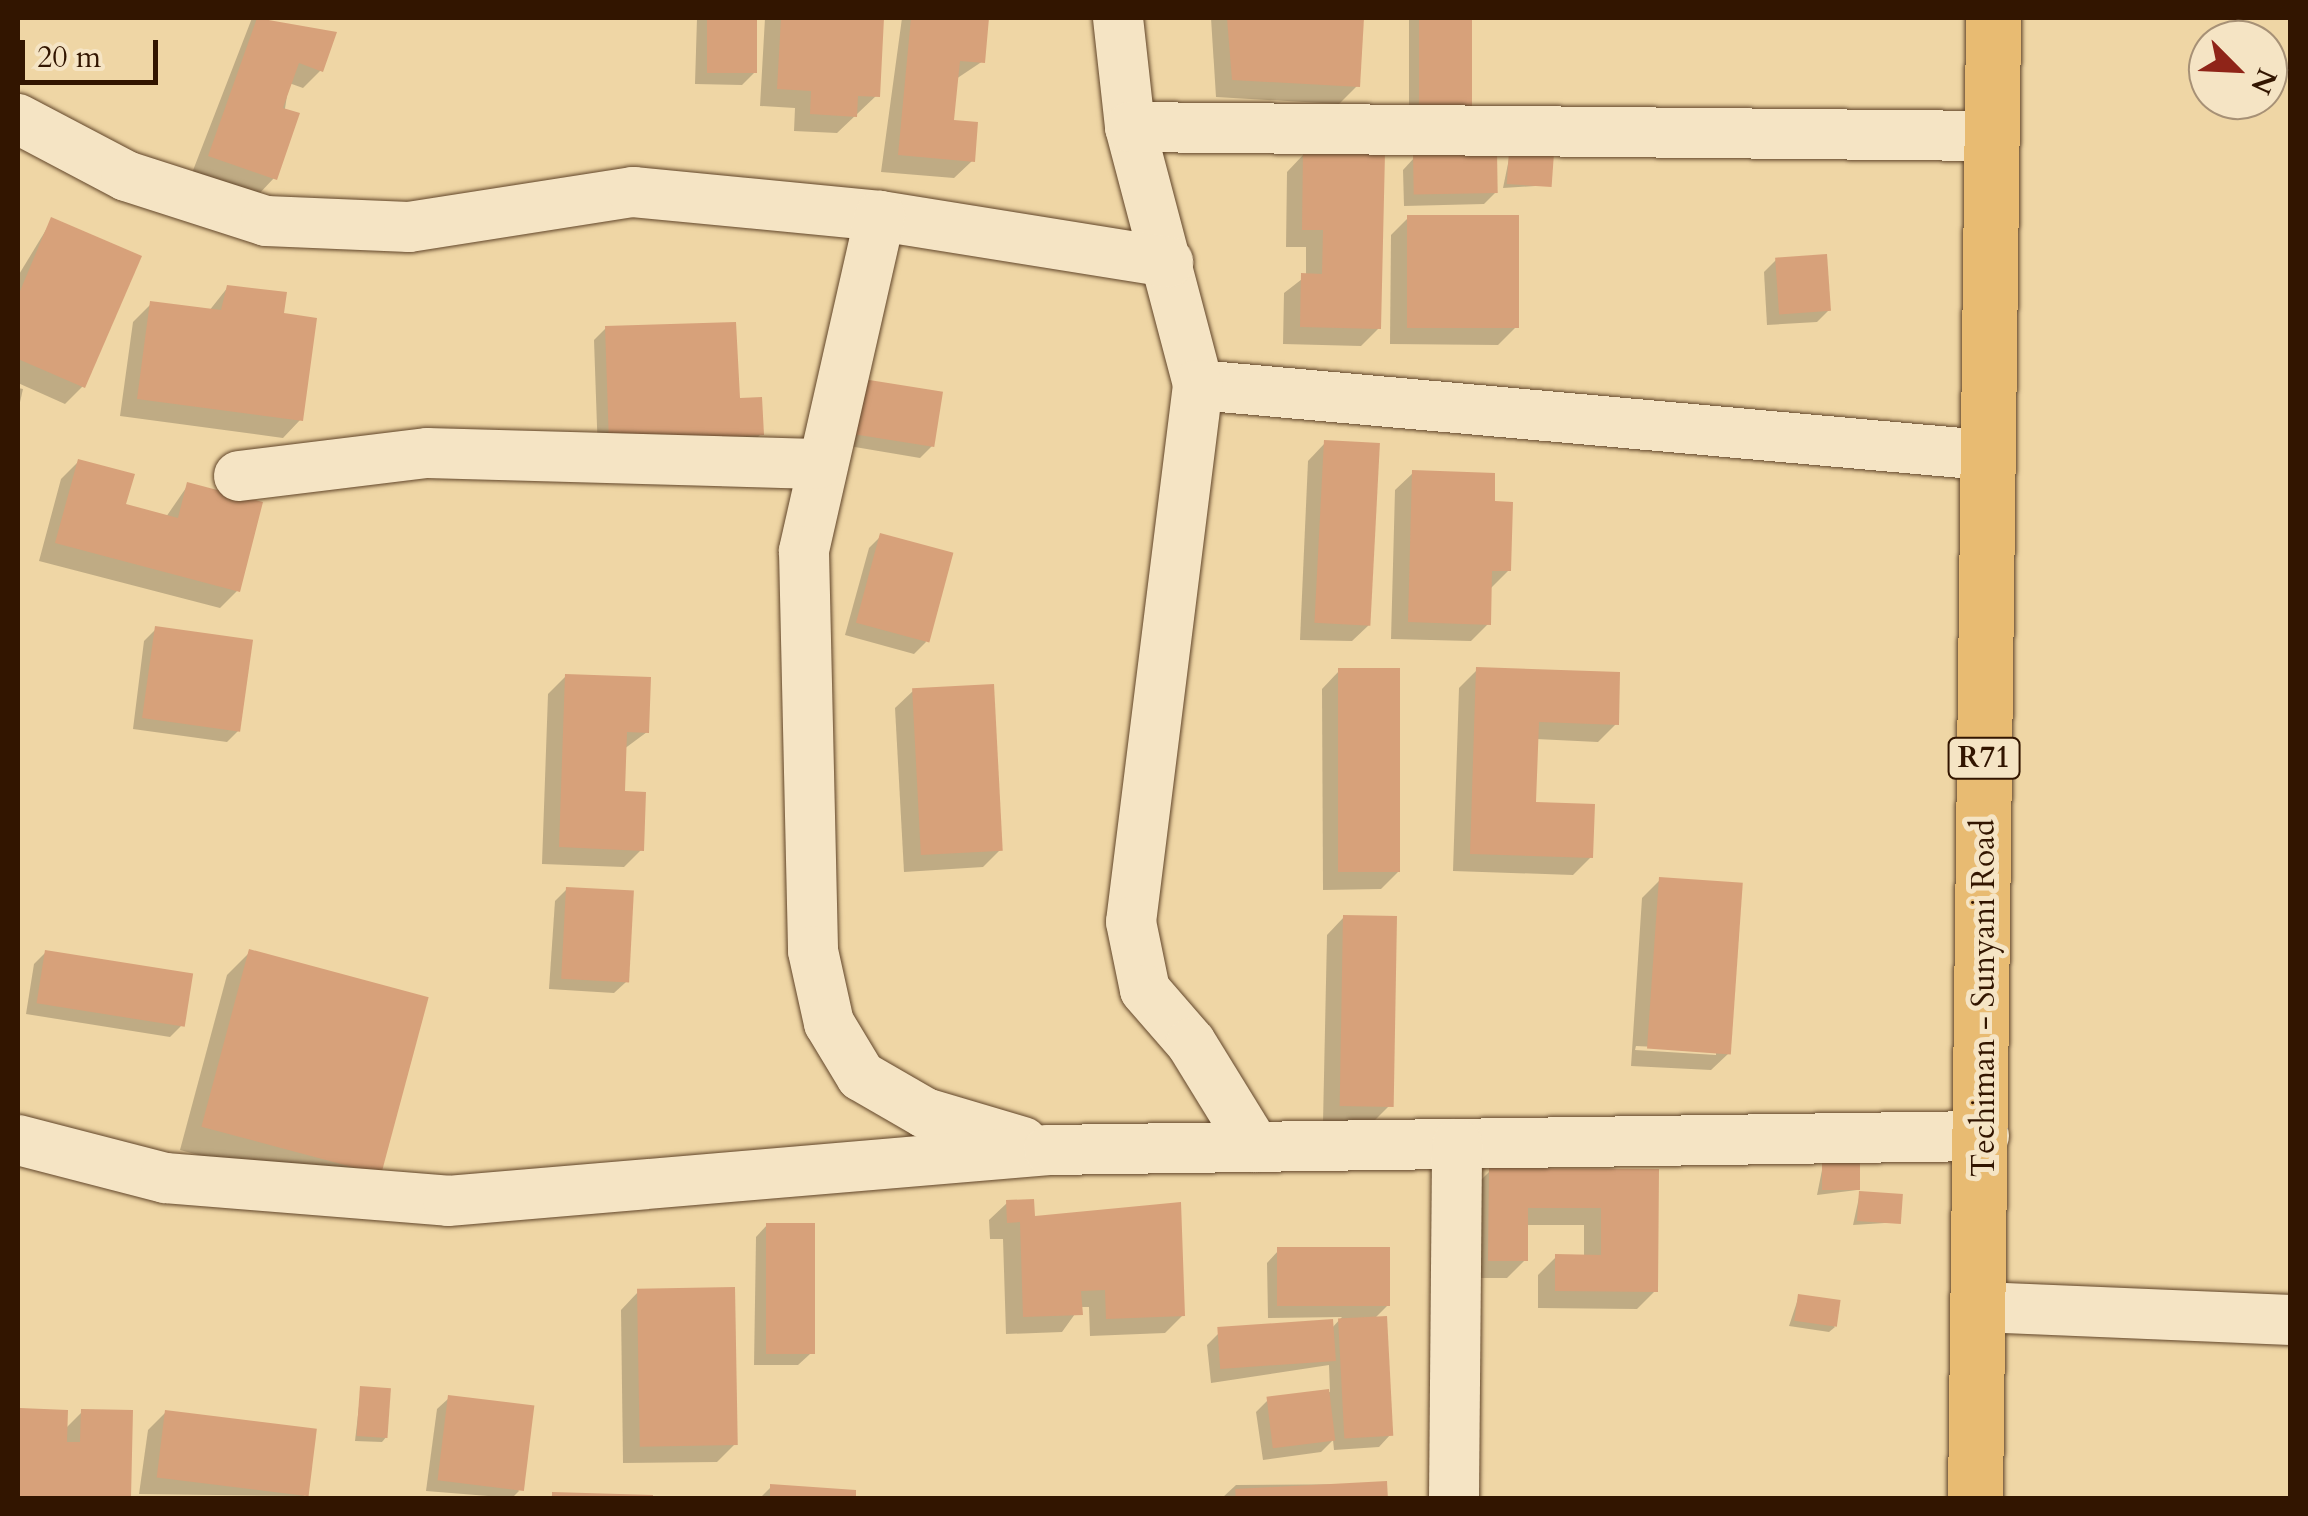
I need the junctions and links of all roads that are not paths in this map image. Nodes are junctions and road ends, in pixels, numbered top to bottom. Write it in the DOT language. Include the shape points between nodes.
graph roads {
  1 [pos="1118,18"];
  2 [pos="1993,18"];
  3 [pos="18,120"];
  4 [pos="1130,127"];
  5 [pos="1989,136"];
  6 [pos="880,216"];
  7 [pos="1168,262"];
  8 [pos="1198,386"];
  9 [pos="1984,456"];
  10 [pos="817,464"];
  11 [pos="239,476"];
  12 [pos="1984,1136"];
  13 [pos="18,1140"];
  14 [pos="1457,1144"];
  15 [pos="1255,1146"];
  16 [pos="1049,1150"];
  17 [pos="1982,1307"];
  18 [pos="2290,1320"];
  19 [pos="1454,1498"];
  20 [pos="1975,1498"];
  1 -- 4 [label="street"];
  2 -- 5 [label="main road, Techiman - Sunyani Road / R71"];
  3 -- 6 [label="street" via="126,176 266,221 409,227 633,192"];
  4 -- 5 [label="street"];
  4 -- 7 [label="street"];
  5 -- 9 [label="main road, Techiman - Sunyani Road / R71"];
  6 -- 7 [label="street"];
  6 -- 10 [label="street"];
  7 -- 8 [label="street"];
  8 -- 9 [label="street"];
  8 -- 15 [label="street" via="1132,922 1145,990 1191,1043"];
  9 -- 12 [label="main road, Techiman - Sunyani Road / R71"];
  10 -- 11 [label="street" via="428,453"];
  10 -- 16 [label="street" via="805,589 813,950 829,1024 861,1076 925,1112"];
  12 -- 14 [label="street"];
  12 -- 17 [label="main road, Techiman - Sunyani Road / R71"];
  13 -- 16 [label="street" via="165,1178 448,1200"];
  14 -- 15 [label="street"];
  14 -- 19 [label="street"];
  15 -- 16 [label="street"];
  17 -- 18 [label="street"];
  17 -- 20 [label="main road, Techiman - Sunyani Road / R71"];
}
